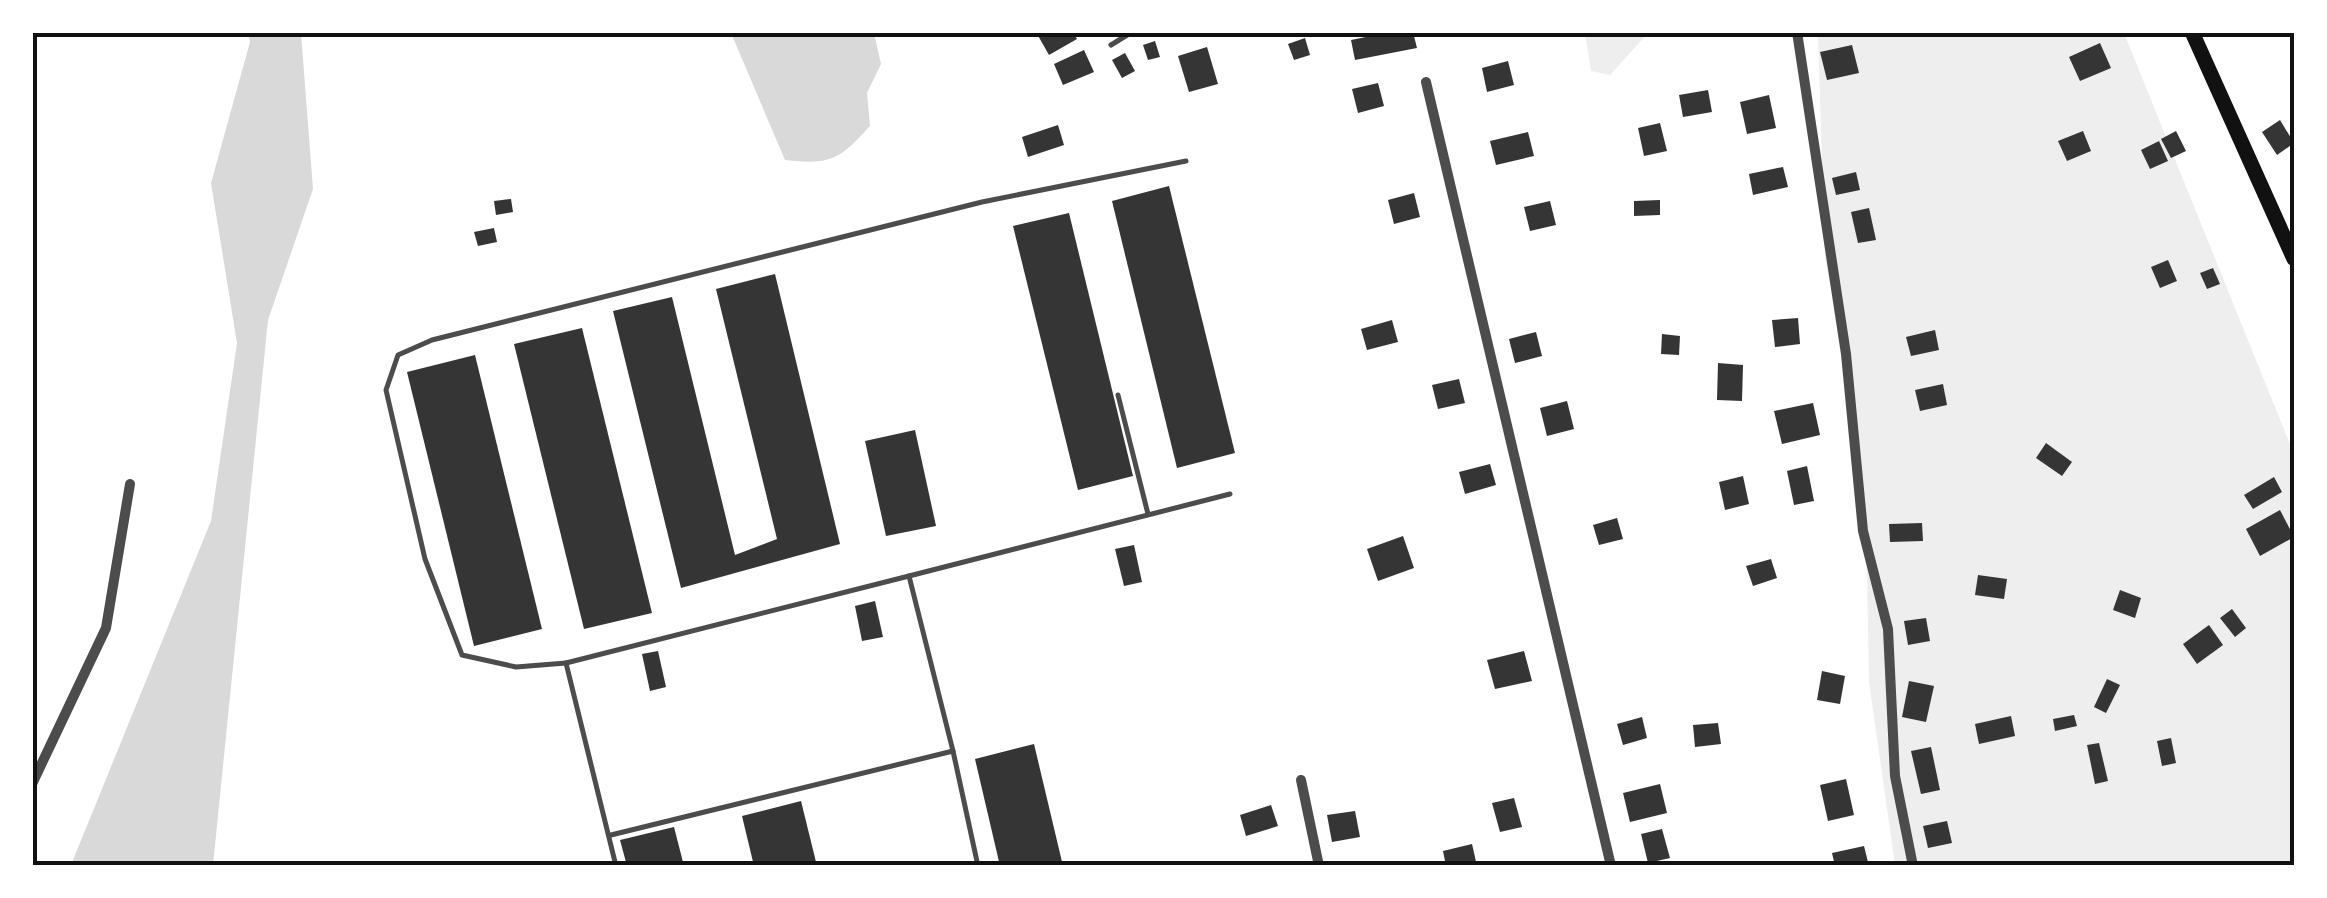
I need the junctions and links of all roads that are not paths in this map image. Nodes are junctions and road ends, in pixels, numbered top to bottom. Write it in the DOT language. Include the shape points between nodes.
graph roads {
  1 [pos="1132,32"];
  2 [pos="1798,32"];
  3 [pos="2192,32"];
  4 [pos="1111,45"];
  5 [pos="1426,82"];
  6 [pos="1186,161"];
  7 [pos="2294,258"];
  8 [pos="1118,395"];
  9 [pos="130,484"];
  10 [pos="1230,494"];
  11 [pos="1148,514"];
  12 [pos="909,576"];
  13 [pos="566,663"];
  14 [pos="953,752"];
  15 [pos="1302,780"];
  16 [pos="32,784"];
  17 [pos="610,835"];
  18 [pos="616,866"];
  19 [pos="978,866"];
  20 [pos="1319,866"];
  21 [pos="1611,866"];
  22 [pos="1914,866"];
  1 -- 4 [label="lane"];
  2 -- 22 [label="street" via="1846,354 1863,532 1888,629 1895,776"];
  3 -- 7 [label="main road"];
  5 -- 21 [label="street"];
  6 -- 13 [label="lane" via="982,202 432,340 398,355 386,390 424,559 462,655 516,667"];
  8 -- 11 [label="lane"];
  9 -- 16 [label="street" via="106,628"];
  10 -- 11 [label="lane"];
  11 -- 12 [label="lane"];
  12 -- 13 [label="lane"];
  12 -- 14 [label="lane"];
  13 -- 17 [label="lane"];
  14 -- 17 [label="lane"];
  14 -- 19 [label="lane"];
  15 -- 20 [label="street"];
  17 -- 18 [label="lane"];
}
